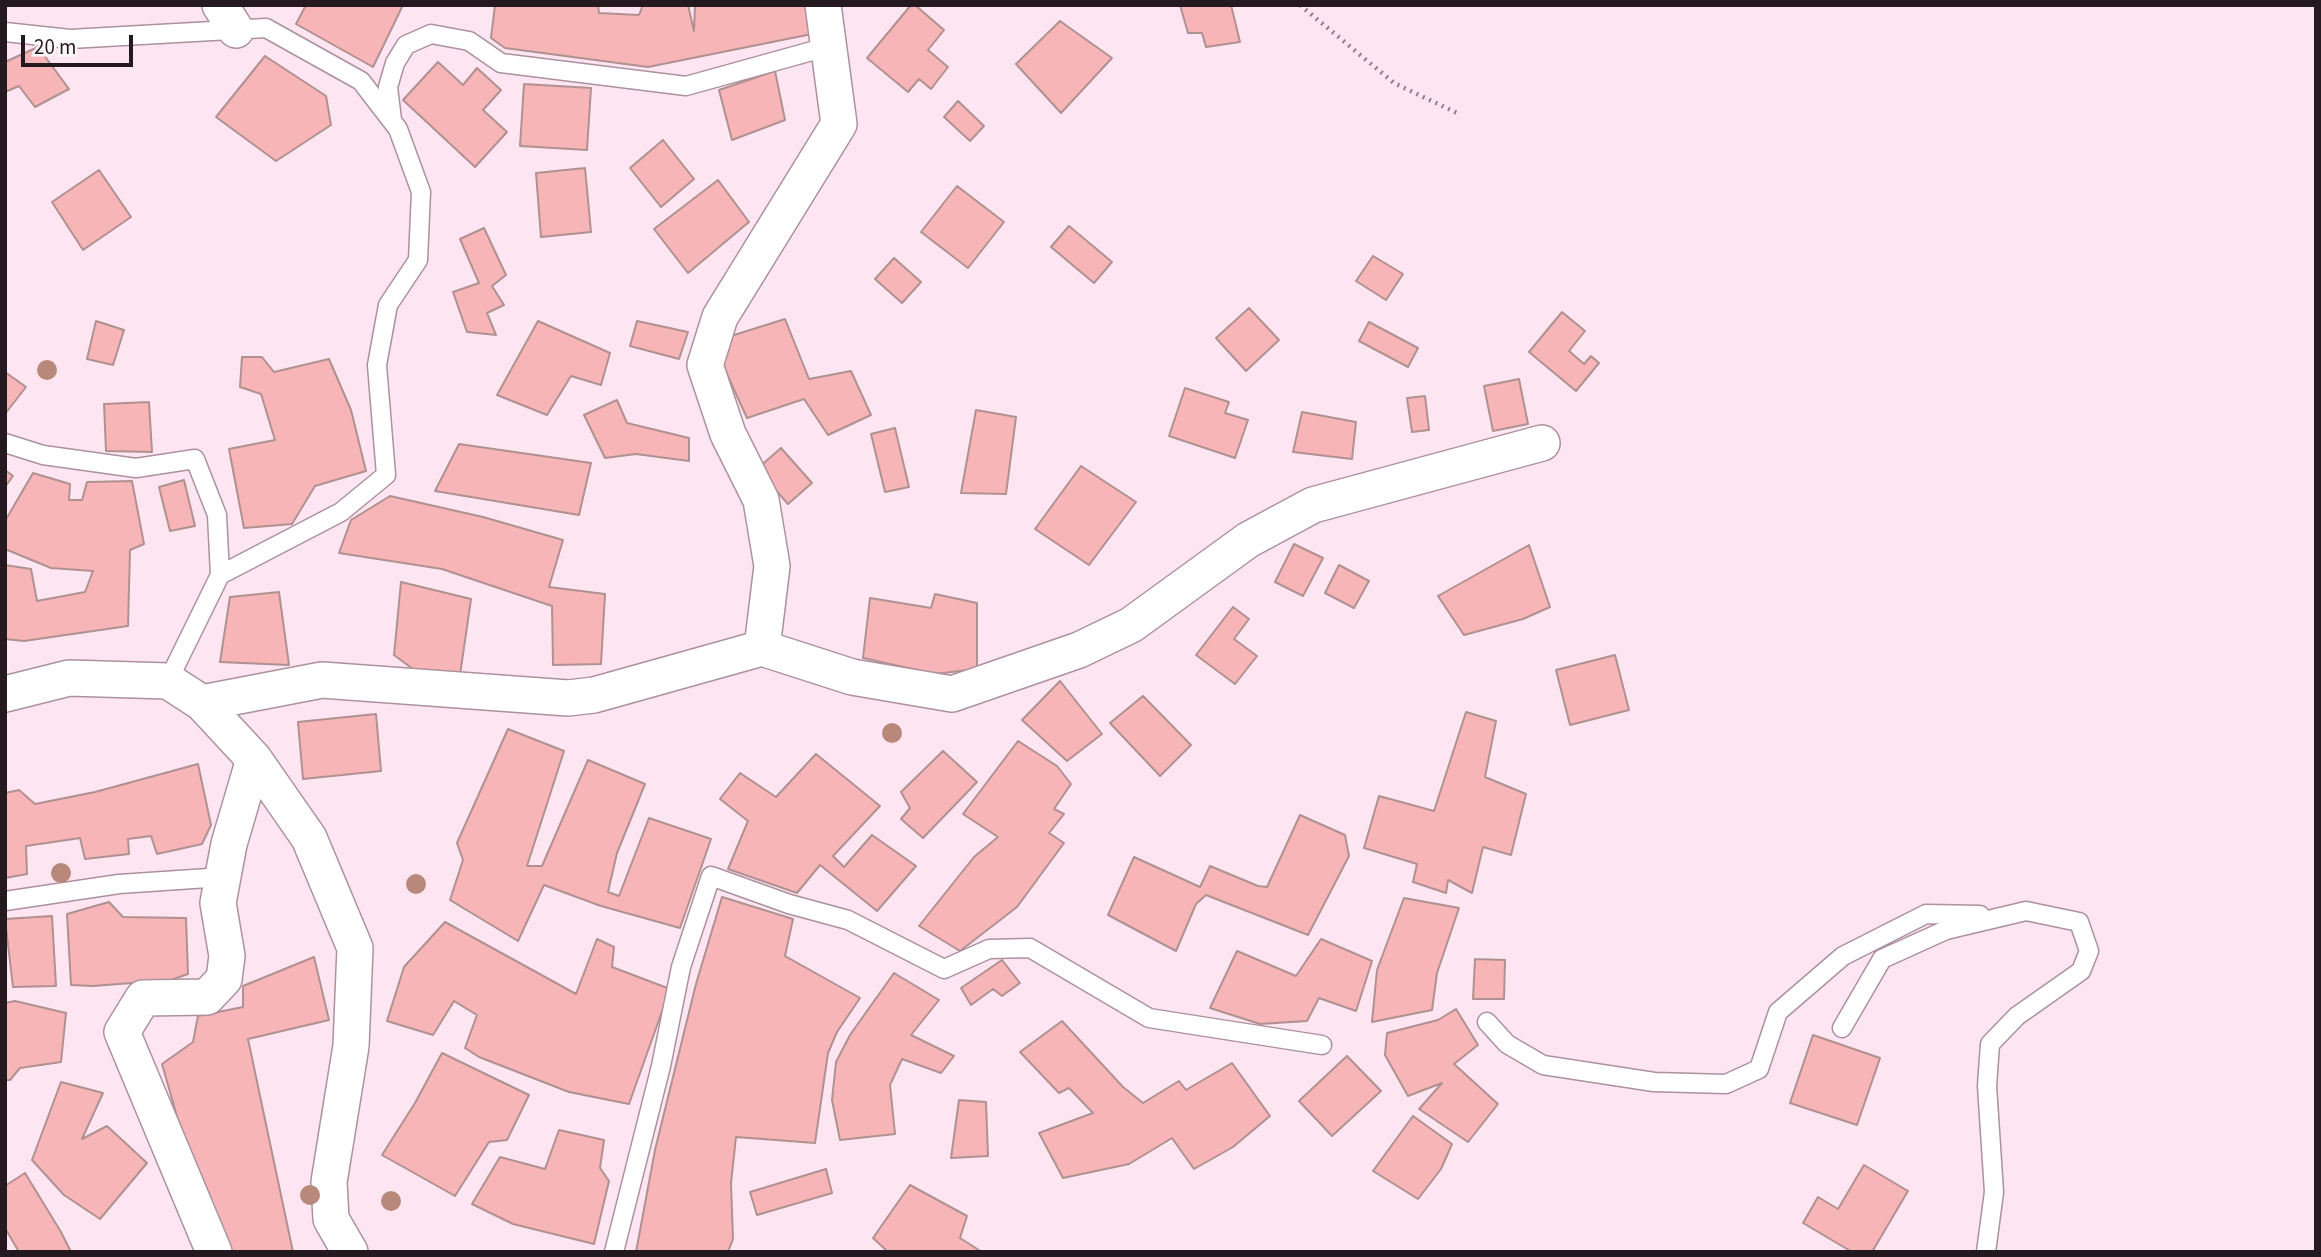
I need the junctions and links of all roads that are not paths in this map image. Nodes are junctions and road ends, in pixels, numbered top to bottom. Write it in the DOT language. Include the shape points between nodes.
graph roads {
  1 [pos="823,5"];
  2 [pos="228,18"];
  3 [pos="5,32"];
  4 [pos="830,46"];
  5 [pos="391,120"];
  6 [pos="5,443"];
  7 [pos="1542,443"];
  8 [pos="220,575"];
  9 [pos="762,648"];
  10 [pos="168,681"];
  11 [pos="5,694"];
  12 [pos="202,703"];
  13 [pos="254,759"];
  14 [pos="223,877"];
  15 [pos="5,901"];
  16 [pos="2008,915"];
  17 [pos="1487,1023"];
  18 [pos="1842,1028"];
  19 [pos="1322,1045"];
  20 [pos="214,1252"];
  21 [pos="350,1252"];
  22 [pos="614,1252"];
  23 [pos="1986,1252"];
  1 -- 4 [label="street"];
  2 -- 3 [label="lane" via="70,39"];
  2 -- 5 [label="lane" via="266,28 361,81"];
  4 -- 5 [label="lane" via="686,86 501,63 469,41 431,34 406,45 395,63 388,87"];
  4 -- 9 [label="street" via="839,124 720,317 705,365 728,434 761,500 772,566"];
  5 -- 8 [label="lane" via="421,192 418,260 388,305 377,365 386,475 341,512"];
  6 -- 8 [label="lane" via="43,455 136,468 195,459 217,515"];
  7 -- 9 [label="street" via="1313,505 1248,540 1132,625 1079,650 952,694 852,677"];
  8 -- 10 [label="lane"];
  9 -- 12 [label="street" via="594,695 568,698 322,680"];
  10 -- 11 [label="street" via="69,678"];
  10 -- 12 [label="street"];
  12 -- 13 [label="street"];
  13 -- 14 [label="street"];
  13 -- 21 [label="street" via="309,838 355,948 351,1046 329,1182 331,1219"];
  14 -- 15 [label="lane" via="119,884"];
  14 -- 20 [label="street" via="218,903 227,956 224,979 207,997 143,998 122,1032"];
  16 -- 17 [label="lane" via="1926,914 1843,956 1778,1012 1759,1069 1727,1084 1654,1082 1543,1065 1507,1044"];
  16 -- 18 [label="lane" via="1946,930 1882,958"];
  16 -- 23 [label="lane" via="2026,911 2079,922 2089,951 2081,971 2017,1016 1990,1044 1987,1086 1994,1192"];
  19 -- 22 [label="lane" via="1149,1018 1030,948 989,949 944,970 848,920 711,876 681,967"];
}
